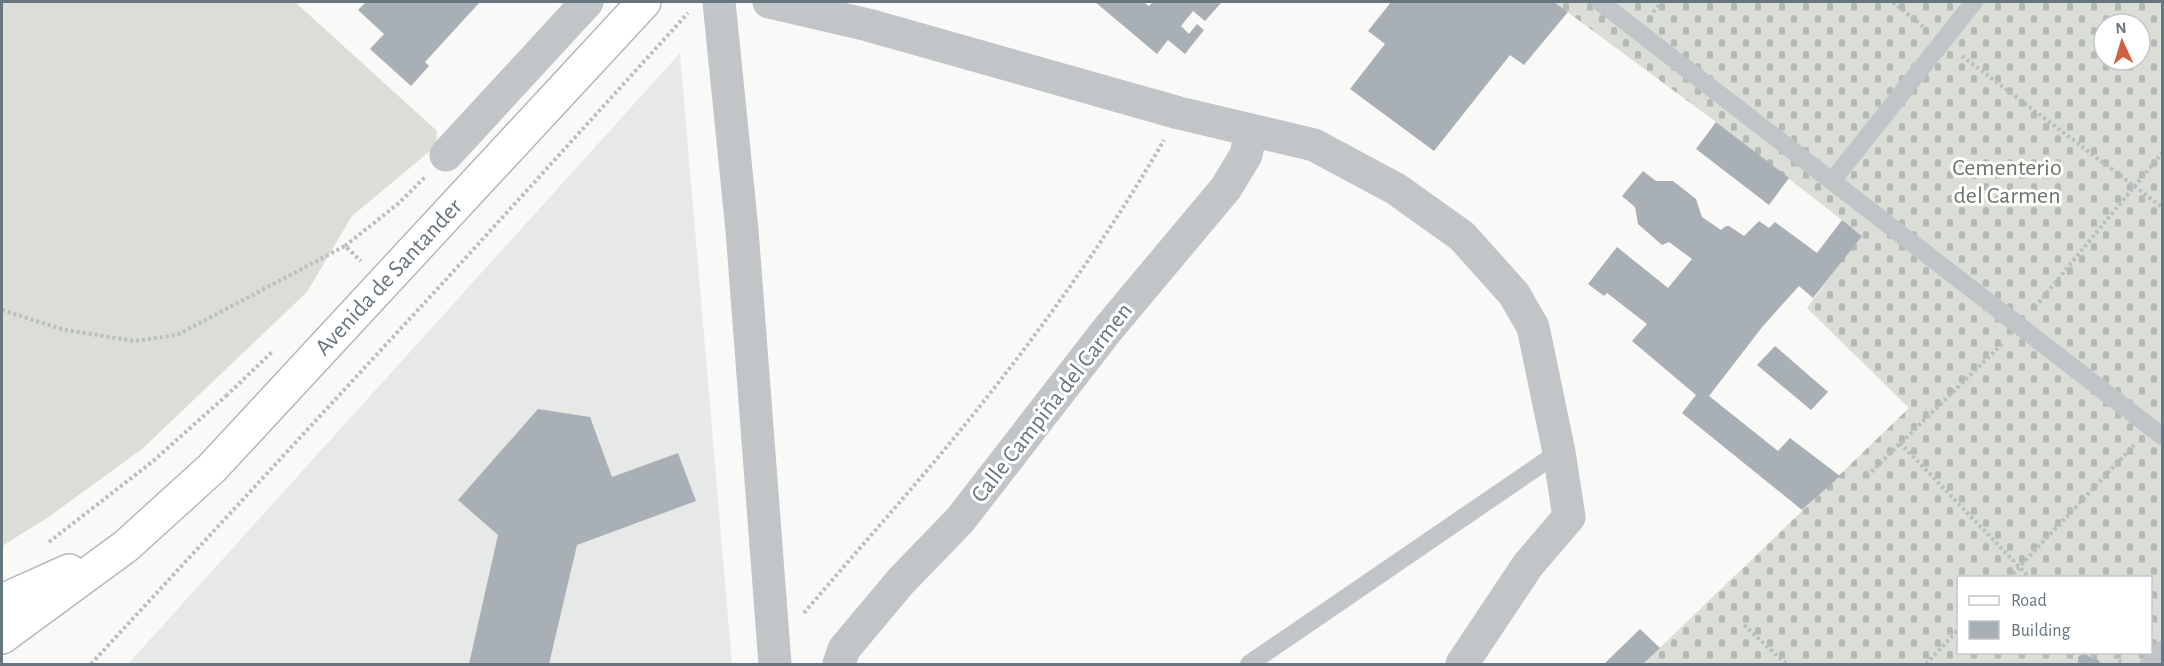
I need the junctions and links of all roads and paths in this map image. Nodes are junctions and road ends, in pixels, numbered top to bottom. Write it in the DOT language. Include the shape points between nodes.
graph roads {
  1 [pos="586,2"];
  2 [pos="644,2"];
  3 [pos="770,2"];
  4 [pos="1600,2"];
  5 [pos="1893,2"];
  6 [pos="1974,2"];
  7 [pos="705,6"];
  8 [pos="1942,42"];
  9 [pos="1179,113"];
  10 [pos="1251,131"];
  11 [pos="446,155"];
  12 [pos="1832,181"];
  13 [pos="2163,207"];
  14 [pos="345,246"];
  15 [pos="385,281"];
  16 [pos="2,310"];
  17 [pos="236,394"];
  18 [pos="2157,432"];
  19 [pos="1900,443"];
  20 [pos="1559,452"];
  21 [pos="48,542"];
  22 [pos="126,546"];
  23 [pos="2019,567"];
  24 [pos="2010,576"];
  25 [pos="2028,576"];
  26 [pos="2,601"];
  27 [pos="1744,625"];
  28 [pos="1957,632"];
  29 [pos="2,637"];
  30 [pos="2163,650"];
  31 [pos="778,659"];
  32 [pos="90,664"];
  33 [pos="839,664"];
  34 [pos="1249,664"];
  35 [pos="1462,664"];
  36 [pos="1786,664"];
  37 [pos="1926,664"];
  38 [pos="2149,664"];
  1 -- 11 [label="street"];
  2 -- 15 [label="main road, Avenida de Santander"];
  3 -- 9 [label="street" via="868,25"];
  4 -- 12 [label="lane"];
  5 -- 8 [label="path"];
  6 -- 8 [label="lane"];
  7 -- 31 [label="street" via="742,230"];
  7 -- 32 [label="path"];
  8 -- 12 [label="lane"];
  8 -- 13 [label="path"];
  9 -- 10 [label="street"];
  9 -- 31 [label="path" via="1071,284 972,416"];
  10 -- 20 [label="street" via="1314,145 1396,189 1462,236 1515,294 1533,327"];
  10 -- 33 [label="street, Calle Campiña del Carmen" via="1246,155 1226,188 1108,329 960,520 901,581 844,649"];
  11 -- 14 [label="path" via="399,202"];
  12 -- 18 [label="lane"];
  14 -- 15 [label="path"];
  14 -- 16 [label="path" via="177,335 135,341 65,330"];
  15 -- 22 [label="main road, Avenida de Santander" via="212,468"];
  17 -- 21 [label="path" via="225,396 152,462"];
  18 -- 23 [label="path"];
  19 -- 23 [label="path"];
  20 -- 34 [label="lane"];
  20 -- 35 [label="street" via="1569,517 1528,565"];
  22 -- 26 [label="main road, Avenida de Santander"];
  22 -- 29 [label="main road, Avenida de Santander"];
  23 -- 24 [label="path"];
  23 -- 25 [label="path"];
  27 -- 36 [label="path"];
  28 -- 37 [label="path"];
  30 -- 38 [label="lane"];
}
